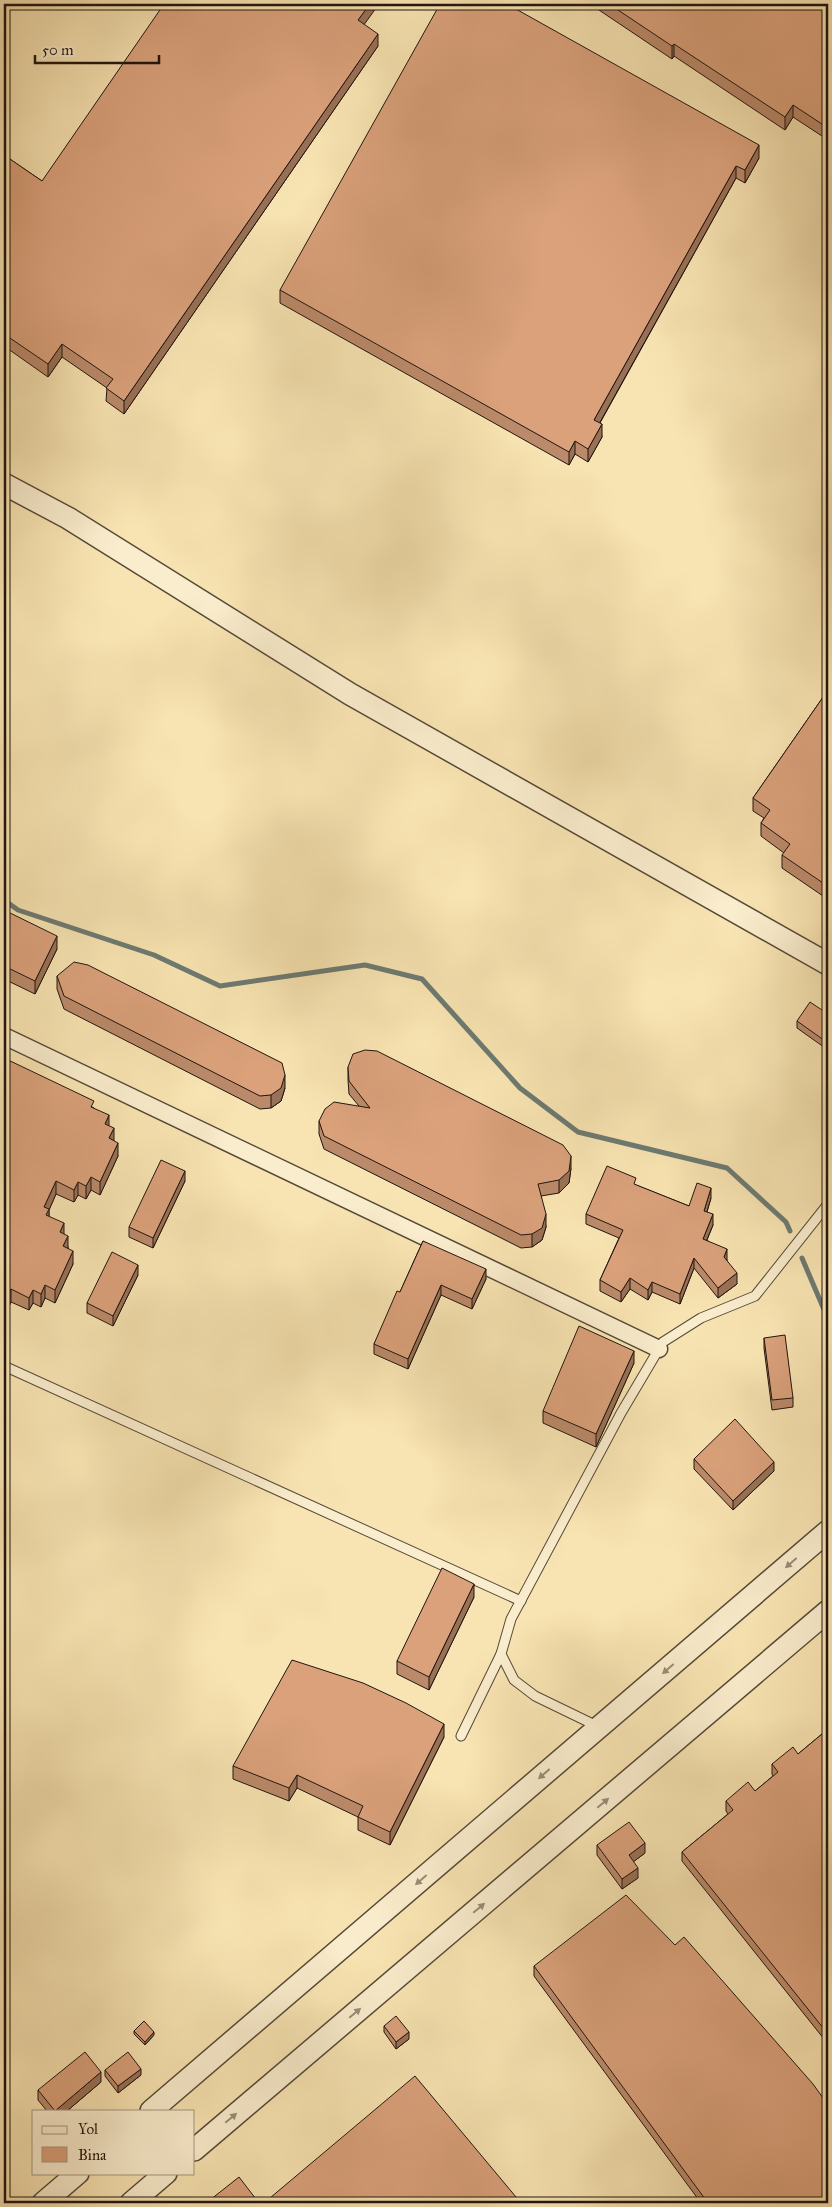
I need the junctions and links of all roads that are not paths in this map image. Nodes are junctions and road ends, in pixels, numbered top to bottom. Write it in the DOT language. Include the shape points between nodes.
graph roads {
  1 [pos="4,484"];
  2 [pos="828,964"];
  3 [pos="4,1036"];
  4 [pos="828,1204"];
  5 [pos="659,1349"];
  6 [pos="4,1366"];
  7 [pos="828,1531"];
  8 [pos="521,1600"];
  9 [pos="828,1611"];
  10 [pos="502,1654"];
  11 [pos="599,1728"];
  12 [pos="461,1736"];
  13 [pos="152,2110"];
  14 [pos="195,2149"];
  15 [pos="77,2174"];
  16 [pos="165,2174"];
  17 [pos="42,2203"];
  18 [pos="131,2203"];
  1 -- 2 [label="street" via="68,518 359,699"];
  3 -- 5 [label="street"];
  4 -- 5 [label="lane" via="756,1296 702,1318 664,1342"];
  5 -- 8 [label="lane"];
  6 -- 8 [label="lane"];
  7 -- 11 [label="street, one-way"];
  8 -- 10 [label="lane" via="511,1619"];
  14 -- 9 [label="street, one-way"];
  10 -- 11 [label="lane" via="514,1680 535,1696"];
  10 -- 12 [label="lane"];
  11 -- 13 [label="street, one-way"];
  15 -- 17 [label="street"];
  16 -- 18 [label="street"];
}
